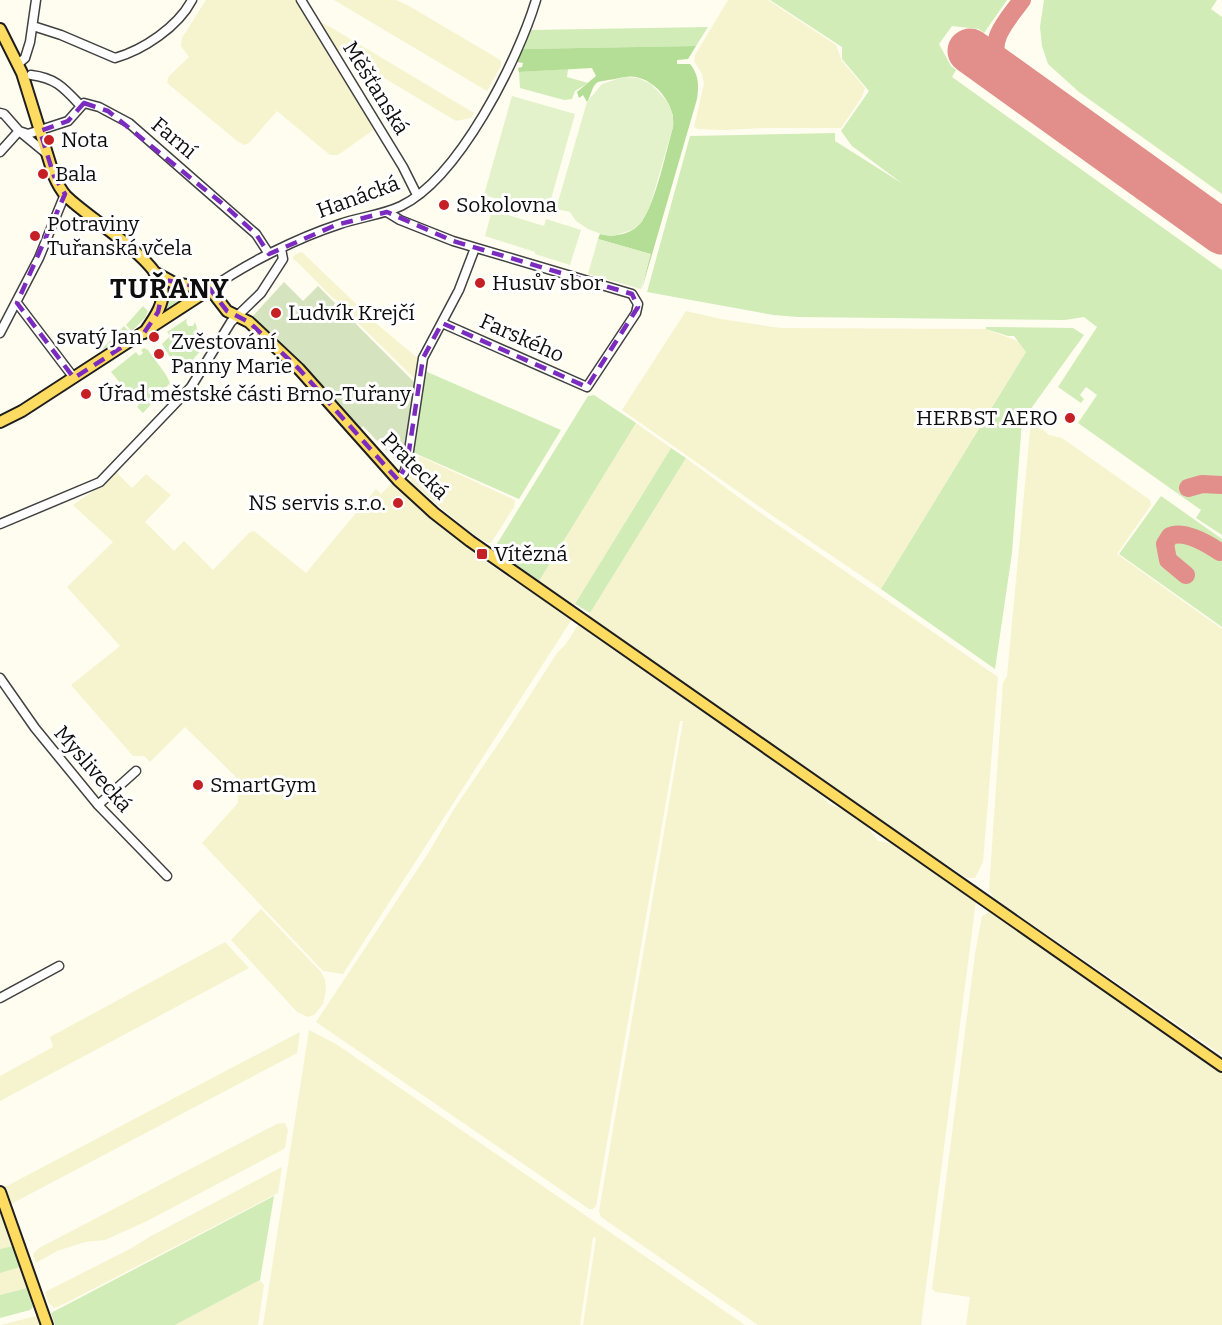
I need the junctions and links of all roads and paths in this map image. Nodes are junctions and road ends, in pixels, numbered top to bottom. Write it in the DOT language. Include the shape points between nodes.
graph roads {
  1 [pos="36,0"];
  2 [pos="192,0"];
  3 [pos="301,0"];
  4 [pos="536,0"];
  5 [pos="33,26"];
  6 [pos="0,29"];
  7 [pos="24,70"];
  8 [pos="81,106"];
  9 [pos="0,113"];
  10 [pos="19,131"];
  11 [pos="40,131"];
  12 [pos="0,152"];
  13 [pos="47,154"];
  14 [pos="65,194"];
  15 [pos="417,195"];
  16 [pos="401,206"];
  17 [pos="387,212"];
  18 [pos="405,222"];
  19 [pos="475,248"];
  20 [pos="281,249"];
  21 [pos="269,254"];
  22 [pos="154,272"];
  23 [pos="210,290"];
  24 [pos="17,303"];
  25 [pos="236,317"];
  26 [pos="442,323"];
  27 [pos="0,333"];
  28 [pos="144,333"];
  29 [pos="74,378"];
  30 [pos="0,422"];
  31 [pos="398,480"];
  32 [pos="0,524"];
  33 [pos="0,678"];
  34 [pos="136,771"];
  35 [pos="98,805"];
  36 [pos="167,876"];
  37 [pos="59,966"];
  38 [pos="0,998"];
  39 [pos="1222,1066"];
  40 [pos="0,1192"];
  41 [pos="47,1325"];
  1 -- 5 [label="street"];
  2 -- 5 [label="street" via="162,34 115,58"];
  3 -- 15 [label="street, Měšťanská" via="404,167"];
  4 -- 15 [label="street, Hanácká" via="510,65 486,110 454,158"];
  5 -- 7 [label="street"];
  6 -- 7 [label="main road"];
  7 -- 8 [label="street" via="59,84"];
  7 -- 11 [label="main road"];
  8 -- 11 [label="street" via="68,121"];
  8 -- 21 [label="street, Farní" via="91,103 129,123 256,234"];
  9 -- 10 [label="street"];
  10 -- 11 [label="street"];
  10 -- 12 [label="street"];
  10 -- 13 [label="street"];
  11 -- 13 [label="main road"];
  13 -- 14 [label="main road"];
  14 -- 22 [label="main road"];
  14 -- 24 [label="street"];
  15 -- 16 [label="street, Hanácká"];
  16 -- 17 [label="street, Hanácká"];
  16 -- 18 [label="street"];
  17 -- 18 [label="street"];
  17 -- 20 [label="street, Hanácká" via="336,225"];
  18 -- 19 [label="street"];
  19 -- 26 [label="street"];
  19 -- 26 [label="street, Farského" via="632,294 637,299 636,313 587,387"];
  20 -- 21 [label="street, Hanácká"];
  20 -- 25 [label="street" via="283,259 267,286"];
  21 -- 23 [label="street, Hanácká"];
  22 -- 23 [label="main road" via="174,283"];
  22 -- 28 [label="main road, Hanácká" via="162,284 162,298"];
  23 -- 25 [label="main road, Pratecká"];
  23 -- 28 [label="main road, Hanácká"];
  24 -- 27 [label="street"];
  24 -- 29 [label="street"];
  25 -- 31 [label="main road, Pratecká" via="249,322 299,369"];
  25 -- 32 [label="street" via="190,387 100,482"];
  26 -- 31 [label="street" via="423,358 406,464"];
  28 -- 29 [label="main road, Hanácká"];
  29 -- 30 [label="main road, Hanácká"];
  31 -- 39 [label="main road, Pratecká" via="453,529"];
  33 -- 35 [label="street, Myslivecká" via="34,728"];
  34 -- 35 [label="street"];
  35 -- 36 [label="street, Myslivecká"];
  37 -- 38 [label="street"];
  40 -- 41 [label="main road"];
}
